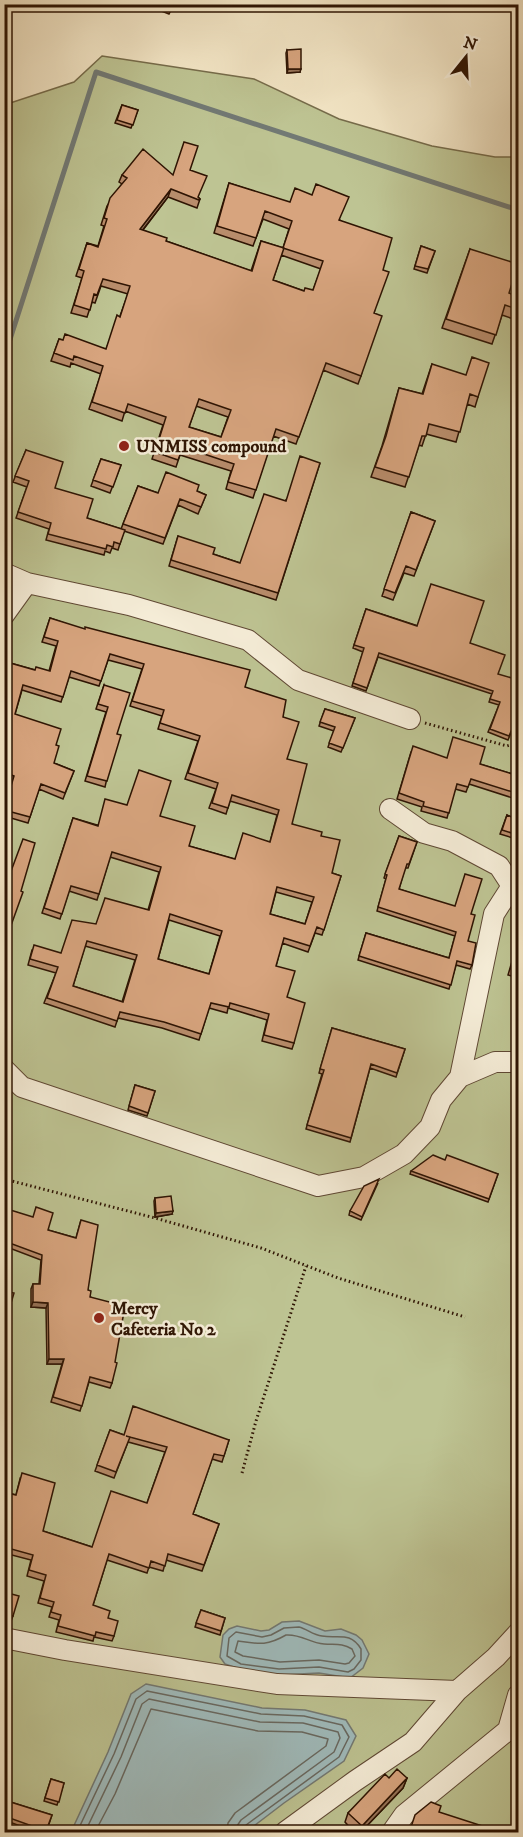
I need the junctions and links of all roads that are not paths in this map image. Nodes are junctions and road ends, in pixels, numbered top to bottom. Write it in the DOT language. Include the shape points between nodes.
graph roads {
  1 [pos="4,573"];
  2 [pos="27,583"];
  3 [pos="4,615"];
  4 [pos="410,719"];
  5 [pos="390,809"];
  6 [pos="519,1062"];
  7 [pos="4,1070"];
  8 [pos="460,1077"];
  9 [pos="519,1633"];
  10 [pos="4,1638"];
  11 [pos="457,1691"];
  12 [pos="519,1695"];
  13 [pos="285,1833"];
  14 [pos="392,1833"];
  1 -- 2 [label="street"];
  2 -- 3 [label="street"];
  2 -- 4 [label="street" via="129,605 248,640 298,680"];
  5 -- 8 [label="street" via="424,834 452,842 499,866 512,886 494,914"];
  6 -- 8 [label="street" via="495,1062"];
  7 -- 8 [label="street" via="22,1088 318,1186 364,1177 404,1154 430,1127 441,1100"];
  9 -- 11 [label="street"];
  10 -- 11 [label="street" via="277,1684"];
  11 -- 13 [label="street" via="412,1742"];
  12 -- 14 [label="street" via="508,1730 404,1815"];
}
